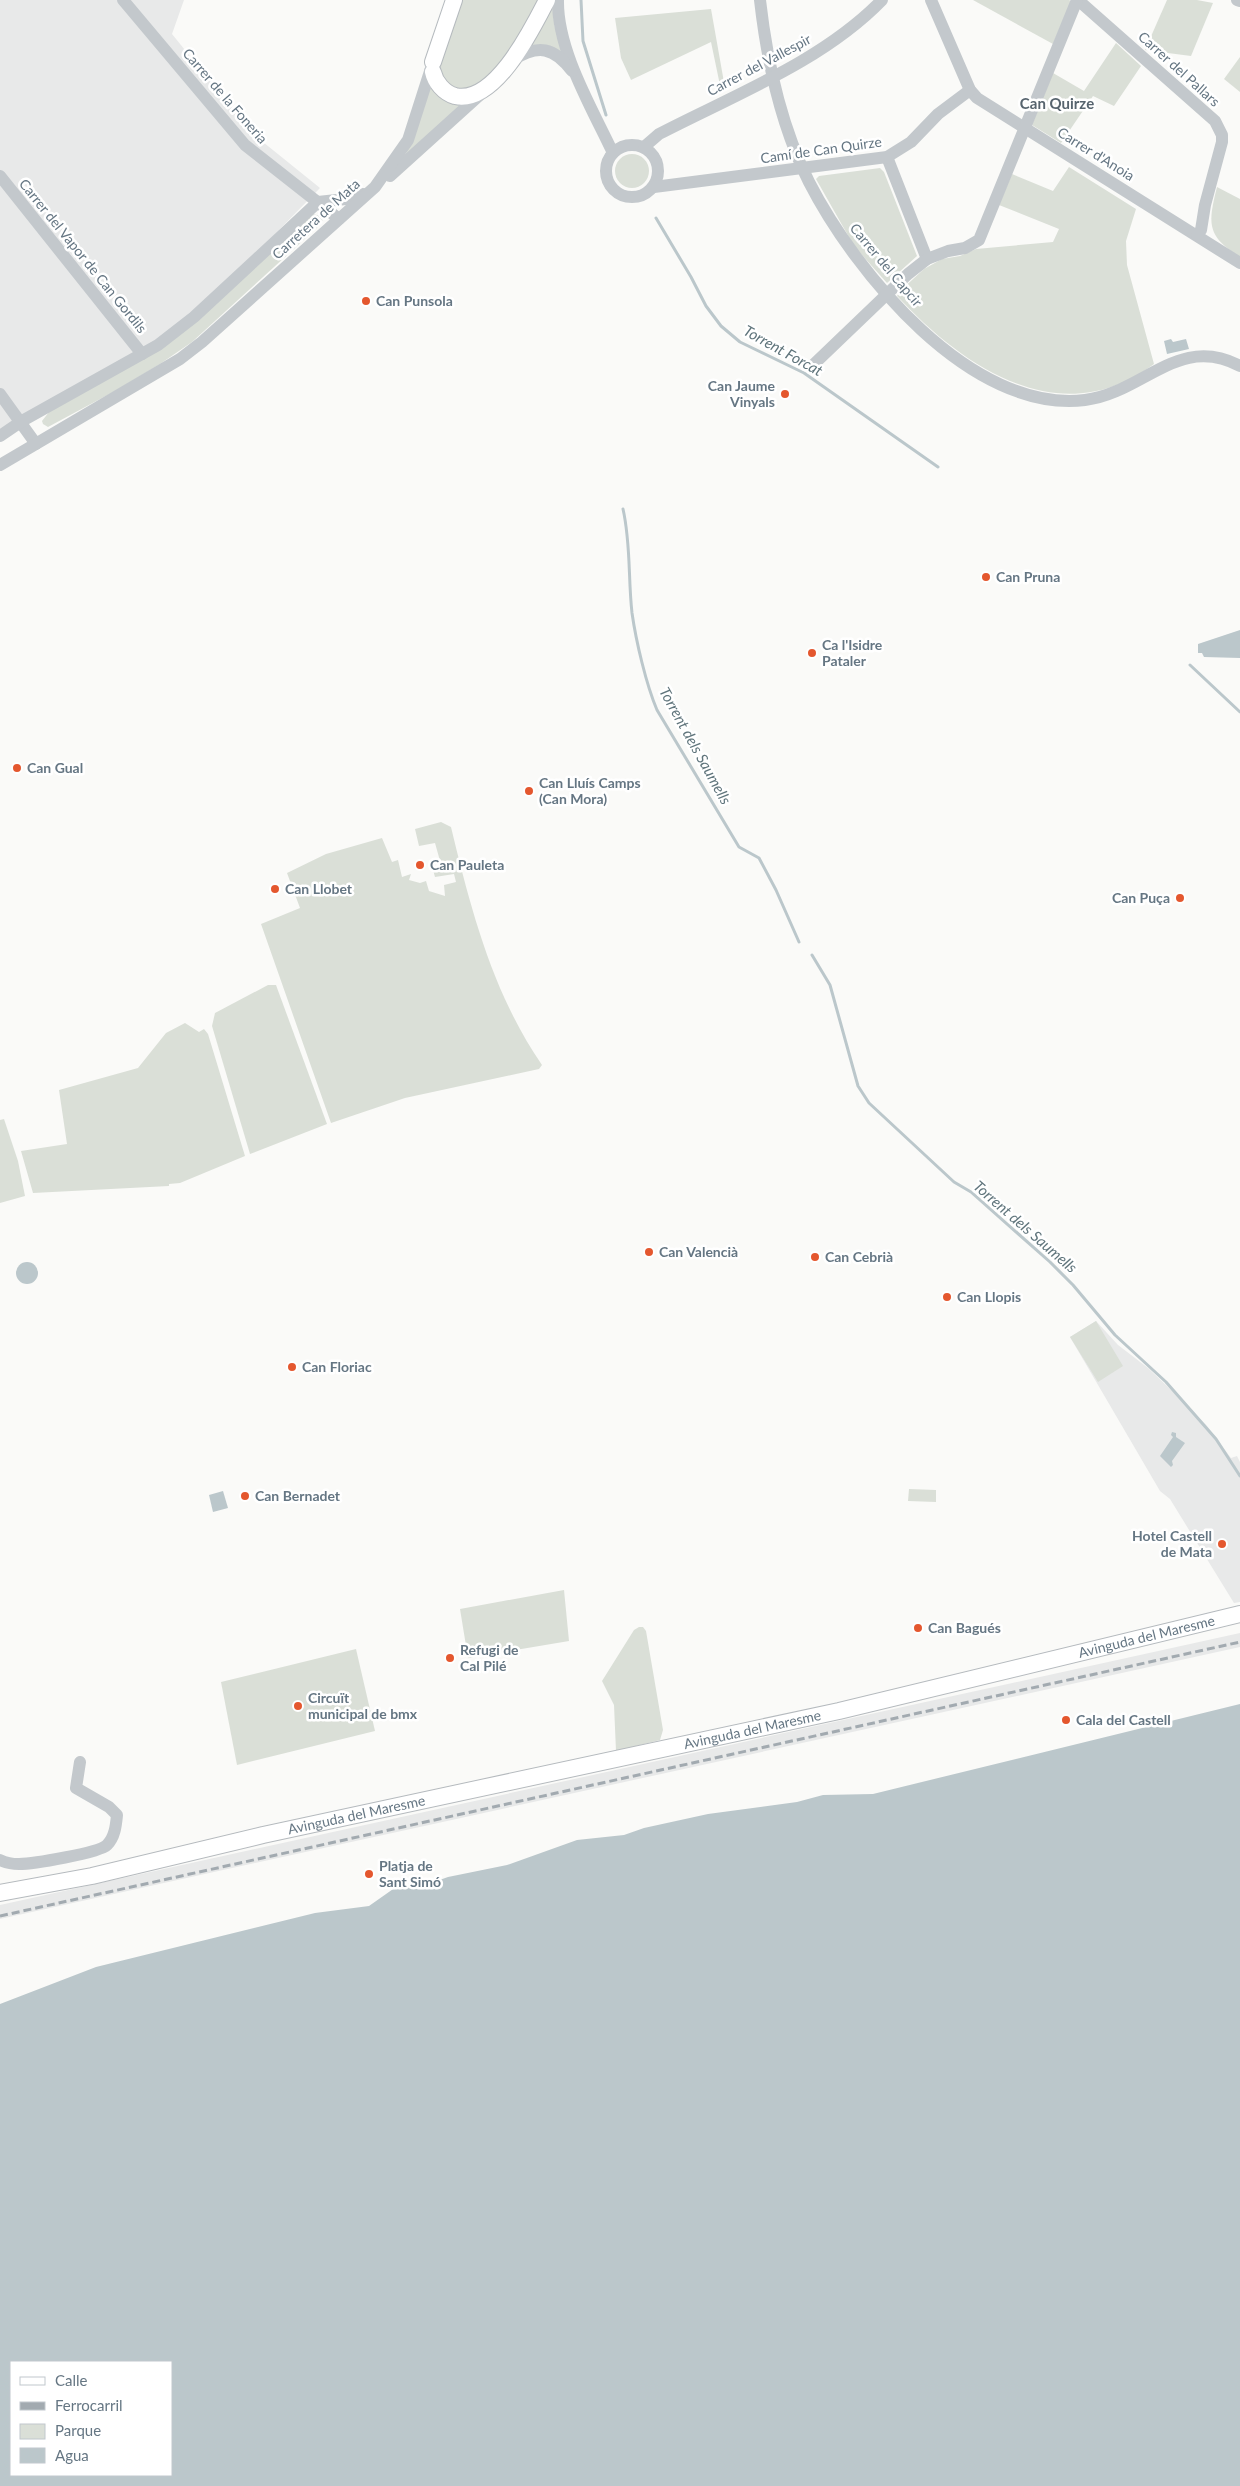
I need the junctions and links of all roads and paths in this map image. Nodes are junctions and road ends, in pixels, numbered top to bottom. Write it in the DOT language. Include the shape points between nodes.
graph roads {
  1 [pos="123,0"];
  2 [pos="547,0"];
  3 [pos="558,0"];
  4 [pos="760,0"];
  5 [pos="882,0"];
  6 [pos="931,0"];
  7 [pos="1078,0"];
  8 [pos="452,2"];
  9 [pos="509,62"];
  10 [pos="433,67"];
  11 [pos="772,77"];
  12 [pos="581,83"];
  13 [pos="485,90"];
  14 [pos="970,90"];
  15 [pos="1026,128"];
  16 [pos="644,147"];
  17 [pos="613,153"];
  18 [pos="887,157"];
  19 [pos="803,168"];
  20 [pos="0,176"];
  21 [pos="654,186"];
  22 [pos="375,187"];
  23 [pos="318,202"];
  24 [pos="339,218"];
  25 [pos="1197,235"];
  26 [pos="927,260"];
  27 [pos="1240,263"];
  28 [pos="887,296"];
  29 [pos="142,354"];
  30 [pos="812,366"];
  31 [pos="1240,366"];
  32 [pos="0,394"];
  33 [pos="22,421"];
  34 [pos="0,436"];
  35 [pos="36,444"];
  36 [pos="0,465"];
  37 [pos="1240,1614"];
  38 [pos="80,1762"];
  39 [pos="263,1835"];
  40 [pos="0,1860"];
  41 [pos="0,1884"];
  42 [pos="0,1893"];
  1 -- 23 [label="street, Carrer de la Foneria" via="245,145"];
  2 -- 9 [label="main road"];
  3 -- 12 [label="street" via="561,32"];
  4 -- 11 [label="street, Carrer del Capcir"];
  5 -- 11 [label="street, Carrer del Vallespir" via="822,49"];
  6 -- 14 [label="street, Carrer d'Anoia"];
  7 -- 15 [label="street"];
  7 -- 25 [label="street, Carrer del Pallars" via="1219,128 1222,142 1201,230"];
  8 -- 10 [label="main road"];
  9 -- 12 [label="street" via="529,52 544,50 560,56"];
  9 -- 13 [label="main road"];
  10 -- 13 [label="main road" via="442,88 451,95 470,97"];
  10 -- 22 [label="street" via="408,140"];
  11 -- 16 [label="street, Carrer del Vallespir" via="659,134"];
  11 -- 19 [label="street, Carrer del Capcir" via="785,123"];
  12 -- 17 [label="street"];
  13 -- 22 [label="street"];
  14 -- 15 [label="street, Carrer d'Anoia"];
  14 -- 18 [label="street, Camí de Can Quirze" via="938,114 911,142"];
  15 -- 25 [label="street, Carrer d'Anoia"];
  15 -- 26 [label="street" via="979,240"];
  16 -- 17 [label="street" via="627,145"];
  16 -- 21 [label="street" via="656,160 658,178"];
  17 -- 21 [label="street" via="606,170 607,180 619,194 638,197"];
  18 -- 19 [label="street, Camí de Can Quirze"];
  18 -- 26 [label="street"];
  19 -- 21 [label="street, Camí de Can Quirze"];
  19 -- 28 [label="street, Carrer del Capcir" via="839,233"];
  20 -- 29 [label="street, Carrer del Vapor de Can Gordils"];
  22 -- 23 [label="street, Carretera de Mata" via="355,198"];
  22 -- 24 [label="street, Carretera de Mata"];
  23 -- 24 [label="street, Carrer de la Foneria"];
  23 -- 29 [label="street, Carretera de Mata" via="194,317"];
  24 -- 35 [label="street, Carretera de Mata" via="180,359"];
  25 -- 27 [label="street, Carrer d'Anoia"];
  26 -- 28 [label="street"];
  28 -- 30 [label="street"];
  28 -- 31 [label="street, Carrer del Capcir" via="969,367 992,381 1037,398 1085,400 1109,395 1127,388 1169,362 1192,356 1223,358"];
  29 -- 33 [label="street, Carretera de Mata"];
  32 -- 33 [label="street"];
  33 -- 34 [label="street, Carretera de Mata"];
  33 -- 35 [label="street"];
  35 -- 36 [label="street, Carretera de Mata"];
  37 -- 39 [label="main road, Avinguda del Maresme" via="848,1709"];
  38 -- 40 [label="street" via="76,1788 117,1815 108,1844 93,1851 31,1863 12,1864"];
  39 -- 41 [label="main road, Avinguda del Maresme" via="233,1838"];
  39 -- 42 [label="main road, Avinguda del Maresme" via="92,1876"];
}
